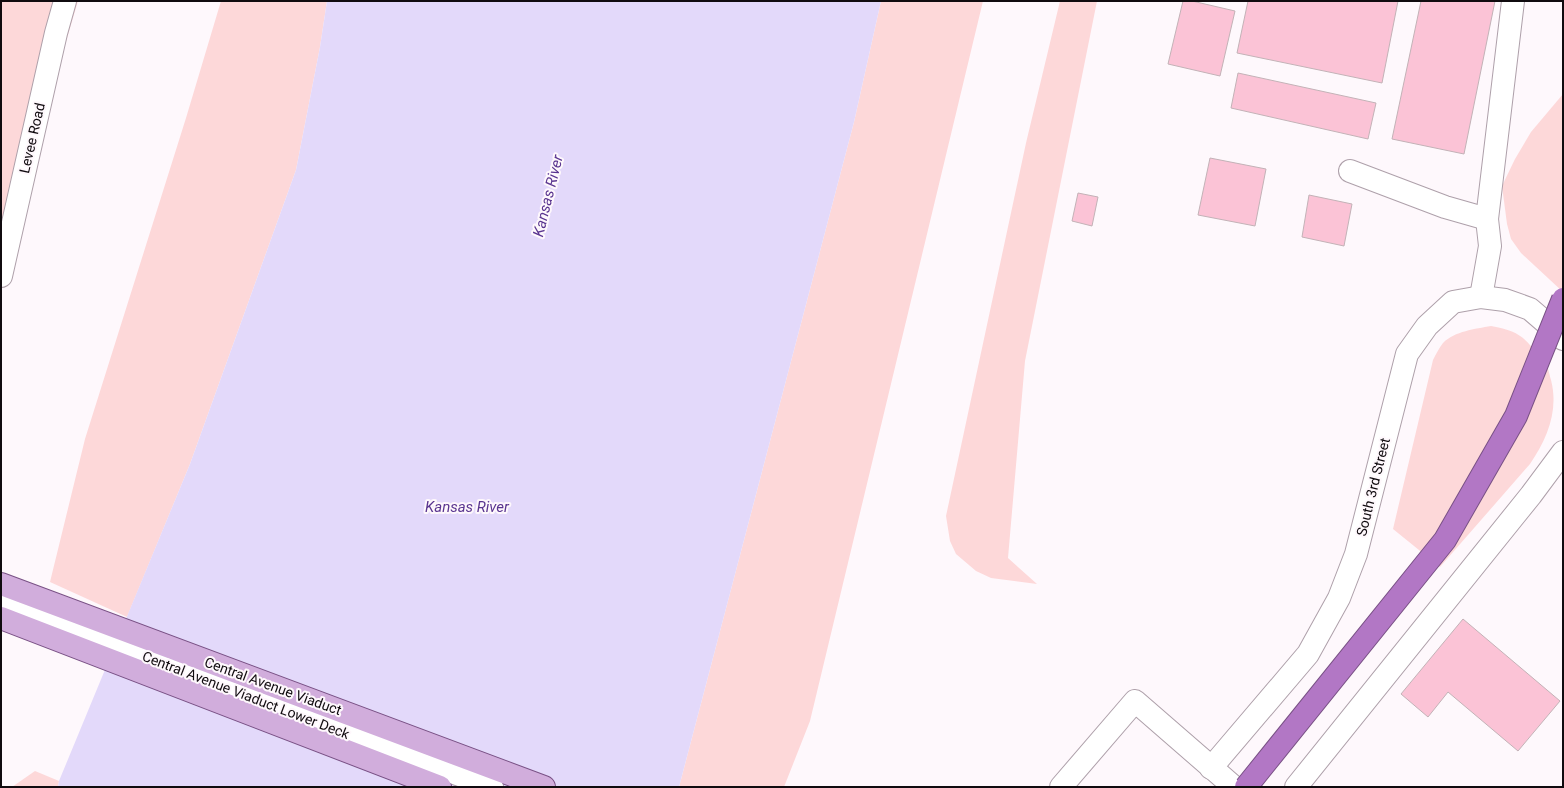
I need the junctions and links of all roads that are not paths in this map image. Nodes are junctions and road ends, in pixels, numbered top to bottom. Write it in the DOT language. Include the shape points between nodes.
graph roads {
  1 [pos="65,1"];
  2 [pos="1513,1"];
  3 [pos="1350,171"];
  4 [pos="1487,219"];
  5 [pos="1,276"];
  6 [pos="1481,298"];
  7 [pos="1563,299"];
  8 [pos="1563,339"];
  9 [pos="1563,452"];
  10 [pos="1,584"];
  11 [pos="1,604"];
  12 [pos="1,618"];
  13 [pos="1211,768"];
  14 [pos="440,787"];
  15 [pos="492,787"];
  16 [pos="544,787"];
  17 [pos="1061,787"];
  18 [pos="1234,787"];
  19 [pos="1246,787"];
  20 [pos="1296,787"];
  1 -- 5 [label="street, Levee Road"];
  2 -- 4 [label="street"];
  3 -- 4 [label="street" via="1445,207"];
  4 -- 6 [label="street" via="1490,246"];
  6 -- 8 [label="street, South 3rd Street" via="1505,300 1530,309"];
  6 -- 13 [label="street, South 3rd Street" via="1453,302 1427,326 1407,354 1356,554 1339,598 1308,654"];
  7 -- 19 [label="highway, bridge" via="1516,416 1445,540"];
  9 -- 20 [label="street"];
  10 -- 16 [label="main road, Central Avenue Viaduct"];
  11 -- 15 [label="street, Central Avenue Viaduct Lower Deck"];
  12 -- 14 [label="main road"];
  13 -- 17 [label="street" via="1135,701"];
  13 -- 18 [label="street"];
}
